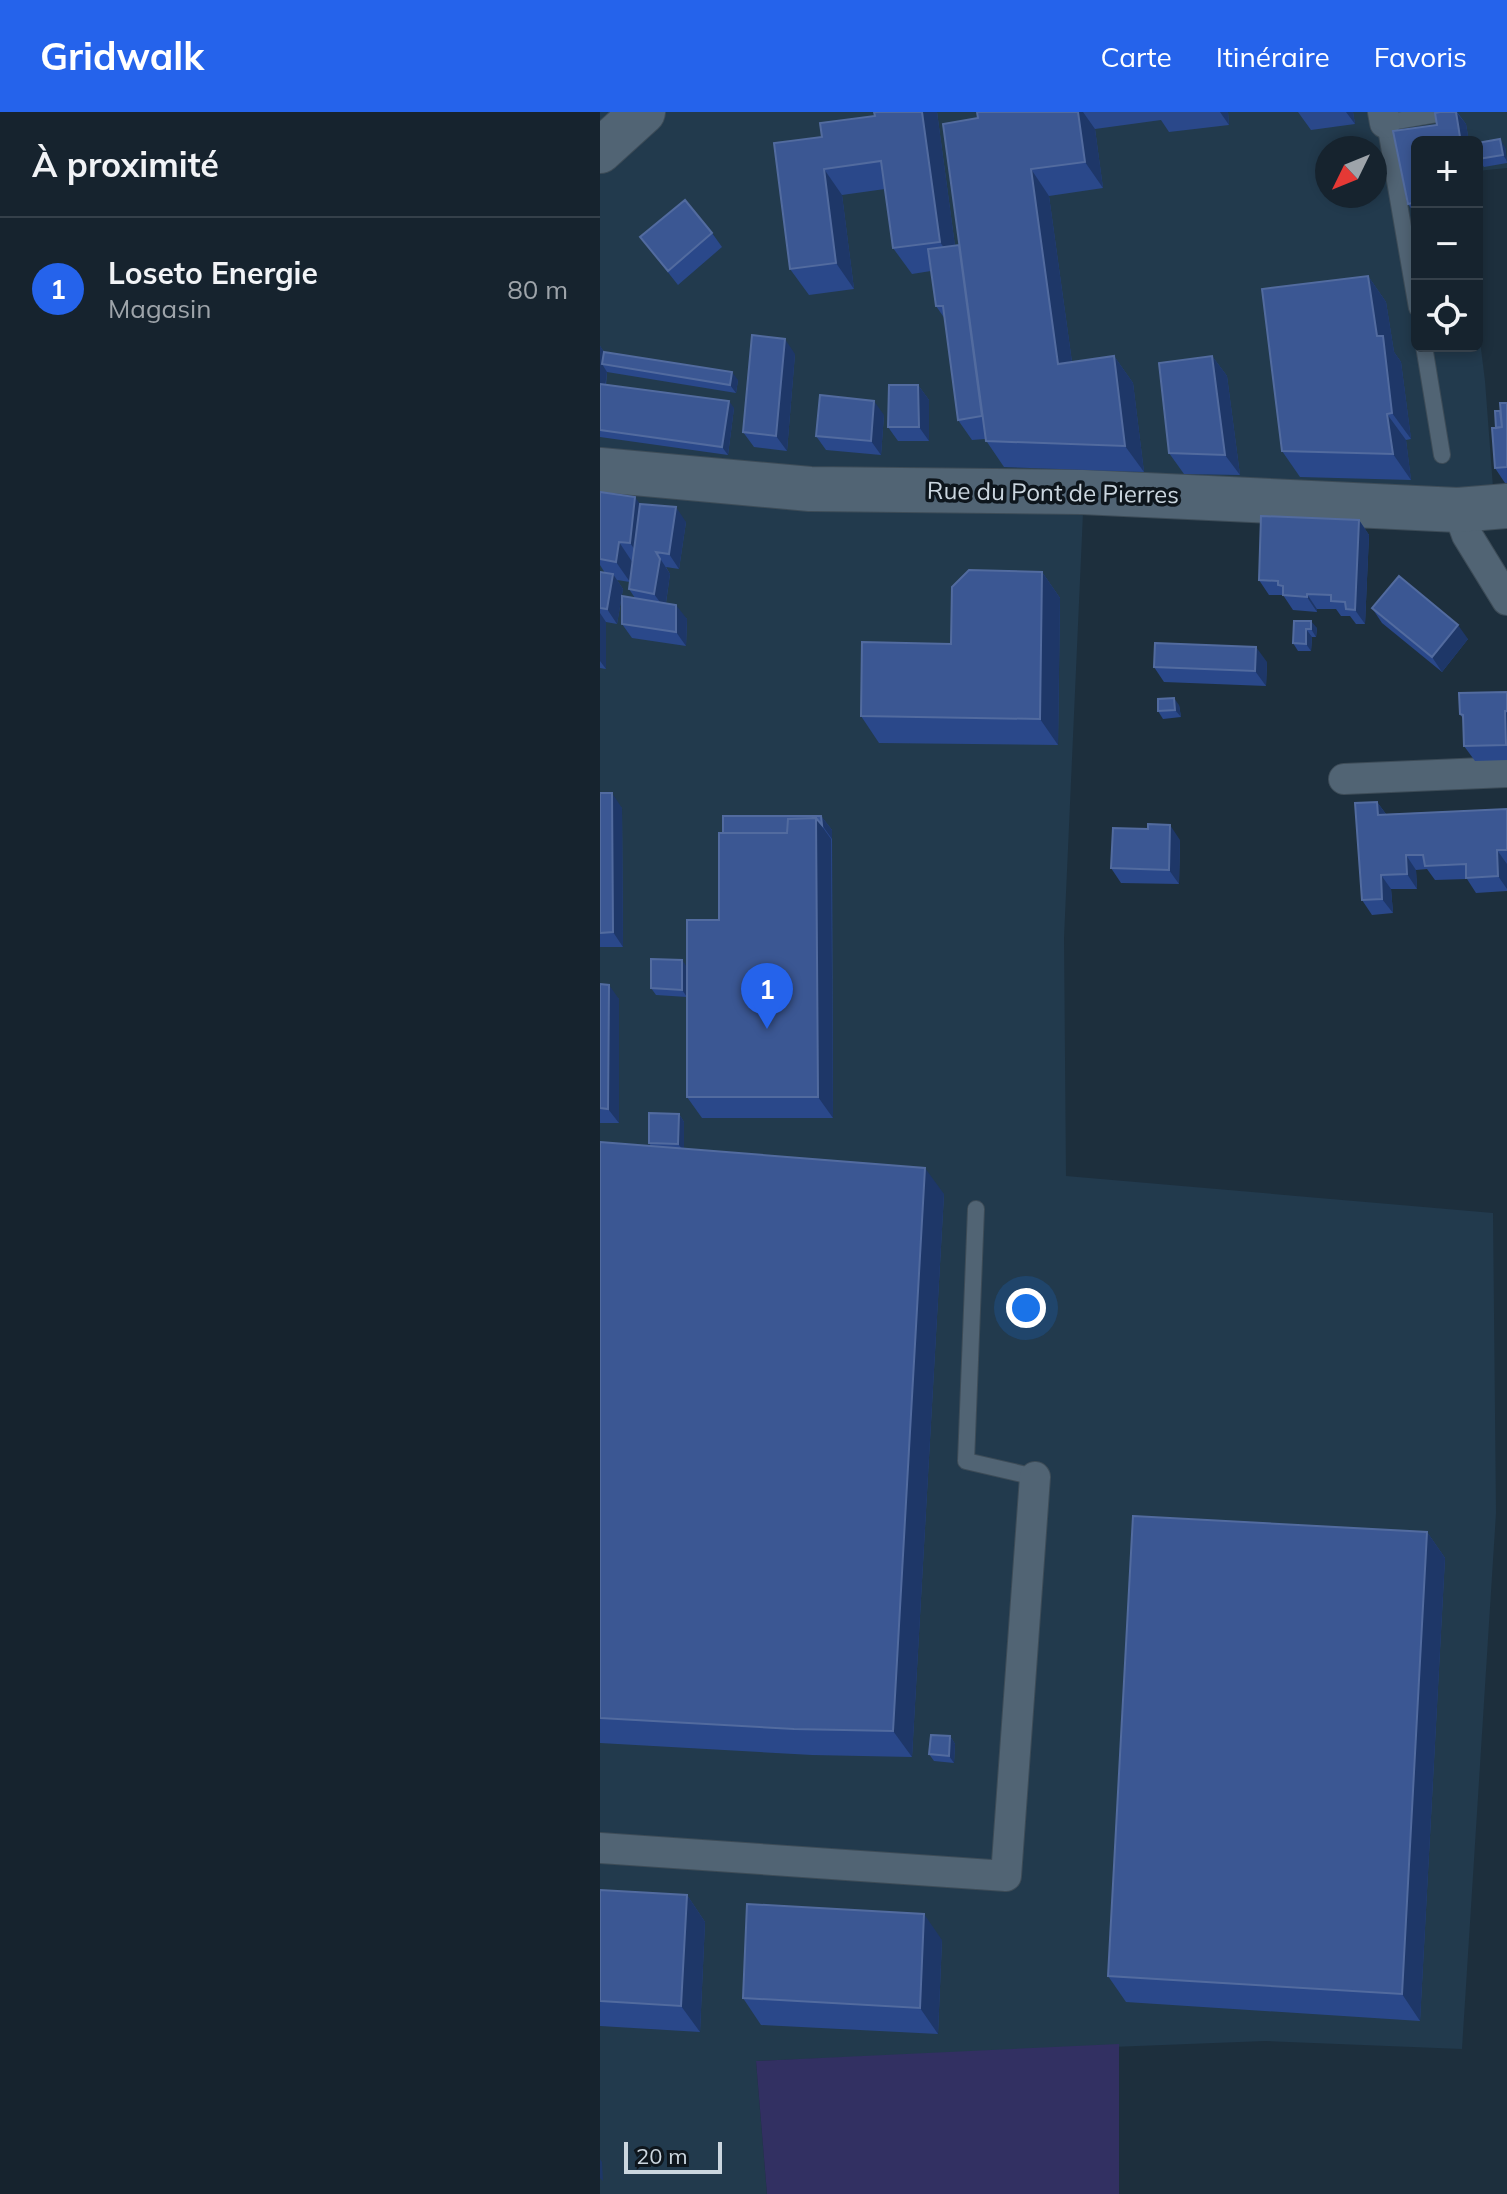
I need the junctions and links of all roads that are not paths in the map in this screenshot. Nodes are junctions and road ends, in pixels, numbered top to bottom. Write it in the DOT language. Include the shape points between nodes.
graph roads {
  1 [pos="643,112"];
  2 [pos="1448,112"];
  3 [pos="1384,118"];
  4 [pos="600,151"];
  5 [pos="1412,280"];
  6 [pos="1425,352"];
  7 [pos="1442,455"];
  8 [pos="600,470"];
  9 [pos="1507,506"];
  10 [pos="1458,510"];
  11 [pos="1507,600"];
  12 [pos="1507,772"];
  13 [pos="1344,779"];
  14 [pos="976,1209"];
  15 [pos="1035,1477"];
  16 [pos="600,1848"];
  1 -- 4 [label="street"];
  2 -- 3 [label="lane"];
  3 -- 5 [label="lane"];
  6 -- 7 [label="lane"];
  8 -- 10 [label="street, Rue du Pont de Pierres" via="810,489 1082,492"];
  9 -- 10 [label="street, Rue du Pont de Pierres"];
  10 -- 11 [label="street" via="1467,535"];
  12 -- 13 [label="street"];
  14 -- 15 [label="lane" via="966,1461"];
  15 -- 16 [label="street" via="1006,1876"];
}
